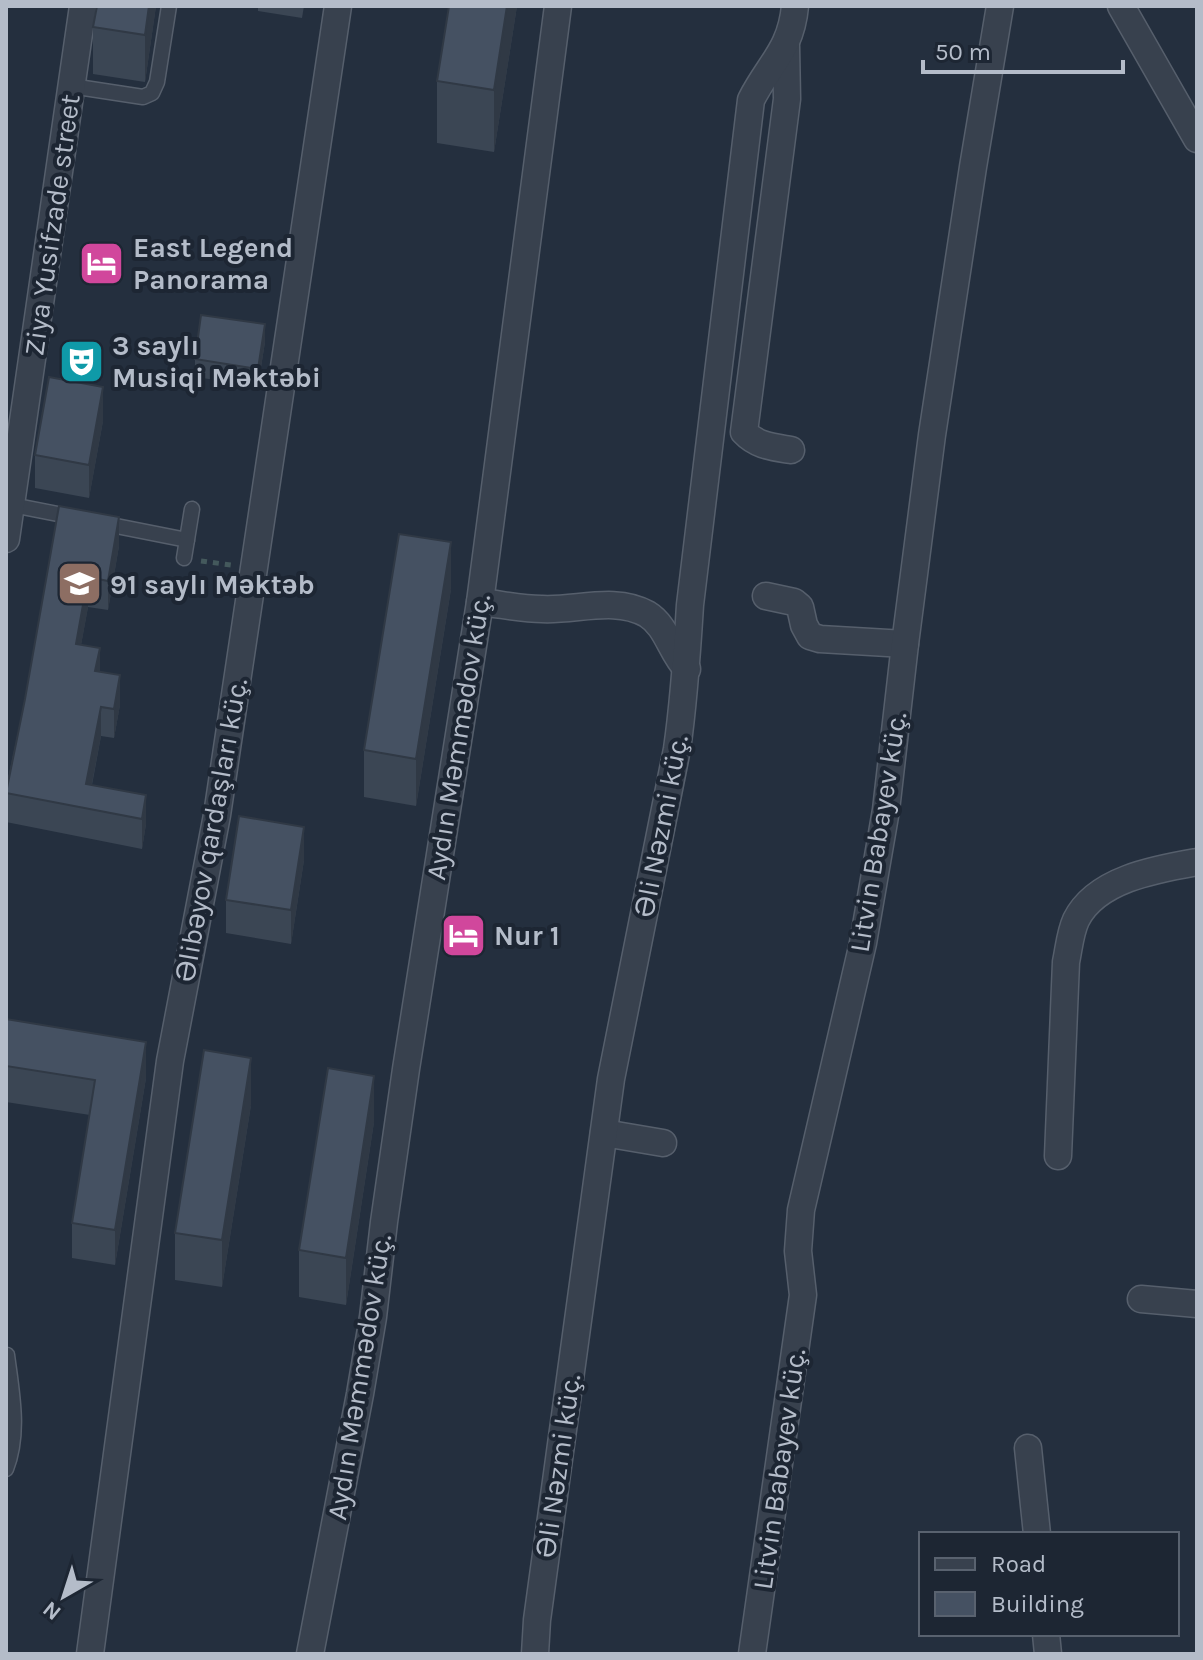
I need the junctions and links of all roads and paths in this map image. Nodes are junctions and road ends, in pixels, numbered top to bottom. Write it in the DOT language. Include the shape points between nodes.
graph roads {
  1 [pos="83,6"];
  2 [pos="169,6"];
  3 [pos="338,6"];
  4 [pos="558,6"];
  5 [pos="795,6"];
  6 [pos="1000,6"];
  7 [pos="1121,6"];
  8 [pos="786,46"];
  9 [pos="71,86"];
  10 [pos="1197,139"];
  11 [pos="791,450"];
  12 [pos="9,505"];
  13 [pos="192,509"];
  14 [pos="6,539"];
  15 [pos="187,540"];
  16 [pos="184,558"];
  17 [pos="254,568"];
  18 [pos="766,596"];
  19 [pos="480,602"];
  20 [pos="905,644"];
  21 [pos="687,669"];
  22 [pos="1197,862"];
  23 [pos="140,1056"];
  24 [pos="170,1061"];
  25 [pos="604,1133"];
  26 [pos="663,1143"];
  27 [pos="1058,1156"];
  28 [pos="1141,1299"];
  29 [pos="1197,1304"];
  30 [pos="7,1355"];
  31 [pos="1028,1448"];
  32 [pos="6,1469"];
  33 [pos="1037,1532"];
  34 [pos="90,1654"];
  35 [pos="310,1654"];
  36 [pos="535,1654"];
  37 [pos="752,1654"];
  1 -- 9 [label="street, Ziya Yusifzade street"];
  2 -- 9 [label="lane" via="152,93 143,97"];
  3 -- 17 [label="street, Əlibəyov qardaşları küç."];
  4 -- 19 [label="street, Aydın Məmmədov küç."];
  5 -- 8 [label="street, Əli Nəzmi küç."];
  6 -- 20 [label="street, Litvin Babayev küç." via="932,435"];
  7 -- 10 [label="street"];
  8 -- 11 [label="street" via="787,99 744,432 761,444"];
  8 -- 21 [label="street, Əli Nəzmi küç." via="751,100 690,605"];
  9 -- 12 [label="street, Ziya Yusifzade street"];
  12 -- 14 [label="street, Ziya Yusifzade street"];
  12 -- 15 [label="lane"];
  13 -- 15 [label="lane"];
  15 -- 16 [label="lane"];
  16 -- 17 [label="path"];
  17 -- 24 [label="street, Əlibəyov qardaşları küç." via="217,815"];
  18 -- 20 [label="street" via="800,607 810,636"];
  19 -- 21 [label="street" via="544,610 624,606 662,628"];
  19 -- 35 [label="street, Aydın Məmmədov küç." via="406,1069 373,1317"];
  20 -- 37 [label="street, Litvin Babayev küç." via="886,810 863,943 801,1210 803,1295"];
  21 -- 25 [label="street, Əli Nəzmi küç." via="677,749"];
  22 -- 27 [label="street" via="1109,888 1077,917 1066,962"];
  23 -- 24 [label="street"];
  24 -- 34 [label="street, Əlibəyov qardaşları küç."];
  25 -- 26 [label="street"];
  25 -- 36 [label="street, Əli Nəzmi küç."];
  28 -- 29 [label="street"];
  30 -- 32 [label="lane" via="15,1412"];
  31 -- 33 [label="street"];
}
